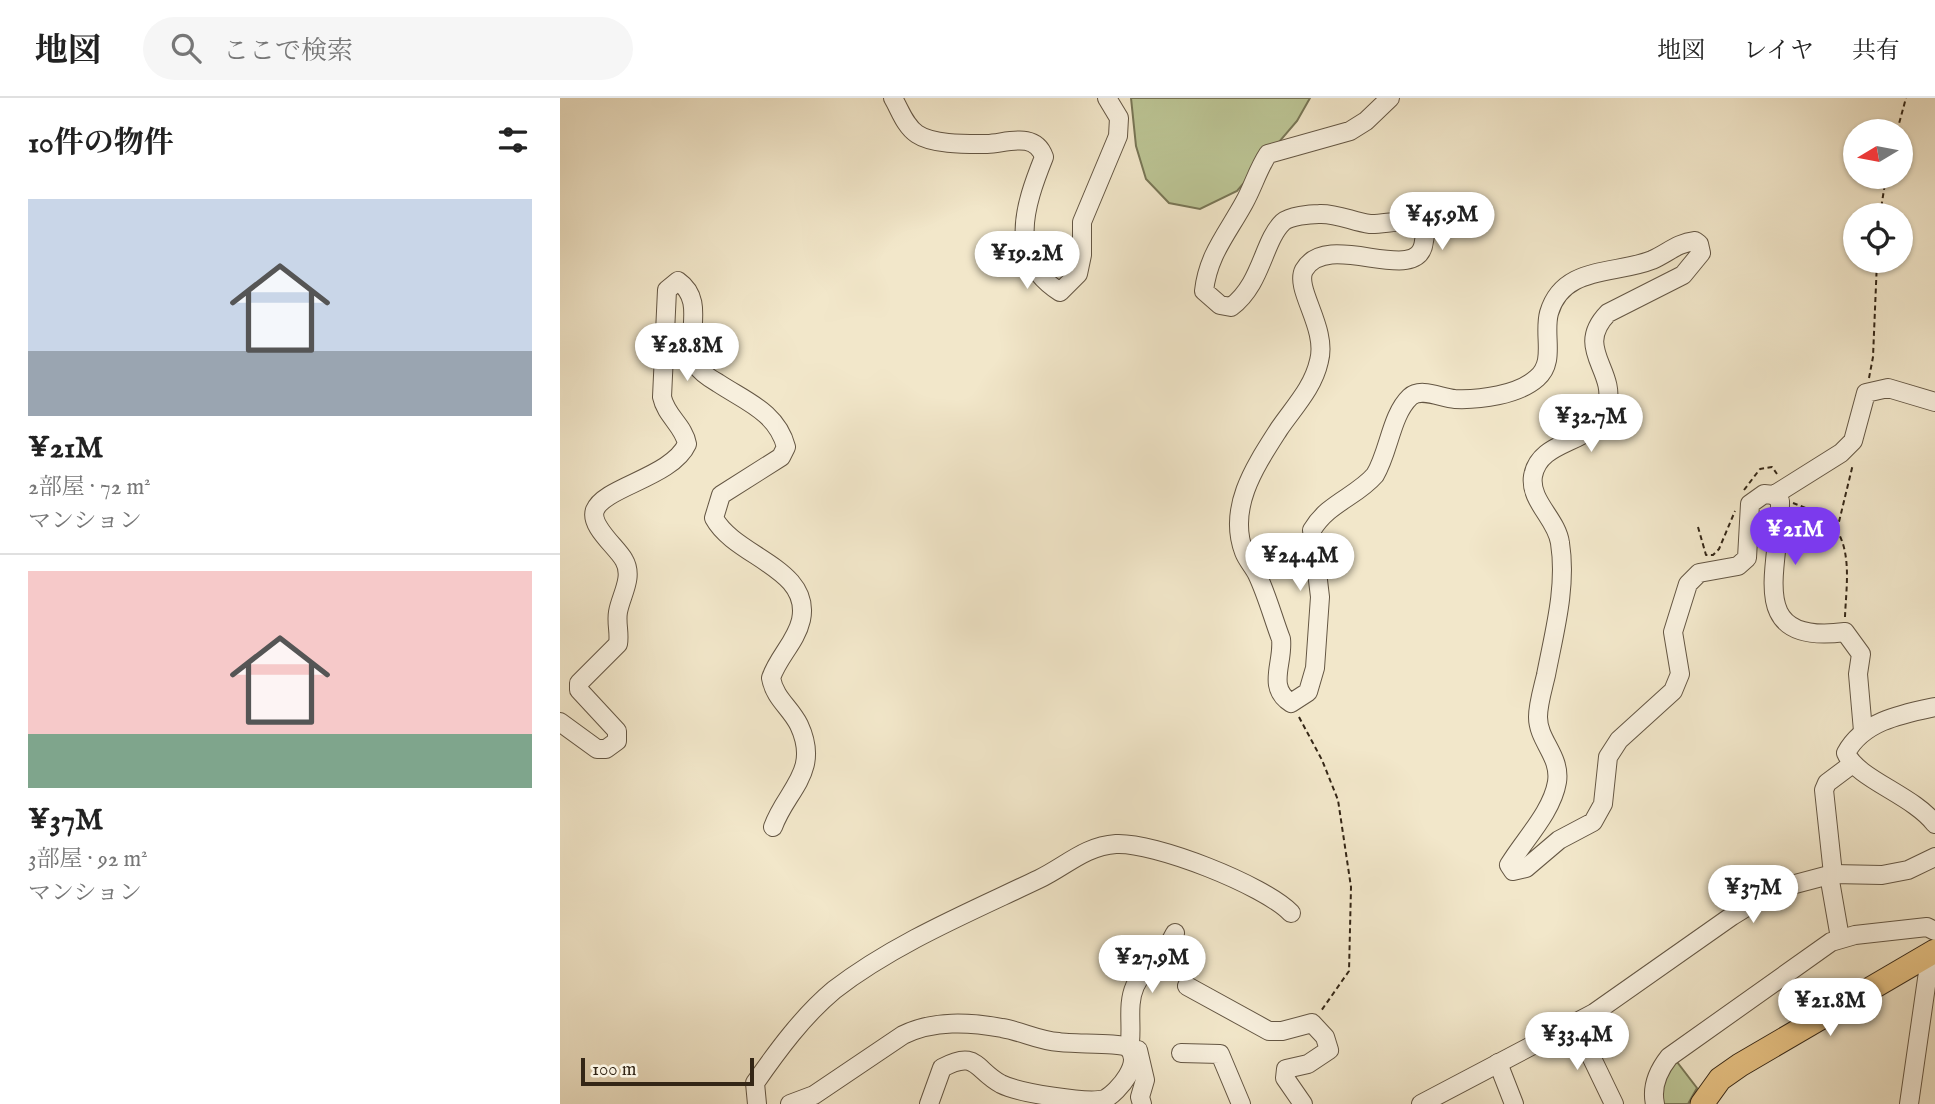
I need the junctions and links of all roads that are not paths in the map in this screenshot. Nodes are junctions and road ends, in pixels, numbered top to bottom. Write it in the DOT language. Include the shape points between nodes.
graph roads {
  1 [pos="893,98"];
  2 [pos="1107,98"];
  3 [pos="1390,98"];
  4 [pos="1935,402"];
  5 [pos="1778,492"];
  6 [pos="1935,708"];
  7 [pos="560,722"];
  8 [pos="1863,731"];
  9 [pos="1851,765"];
  10 [pos="1935,824"];
  11 [pos="773,827"];
  12 [pos="1935,857"];
  13 [pos="1831,874"];
  14 [pos="1291,913"];
  15 [pos="1935,931"];
  16 [pos="1175,933"];
  17 [pos="1840,938"];
  18 [pos="1930,954"];
  19 [pos="1186,986"];
  20 [pos="1575,1023"];
  21 [pos="1128,1039"];
  22 [pos="1181,1053"];
  23 [pos="1498,1063"];
  24 [pos="757,1104"];
  25 [pos="790,1104"];
  26 [pos="929,1104"];
  27 [pos="1142,1104"];
  28 [pos="1241,1104"];
  29 [pos="1303,1104"];
  30 [pos="1421,1104"];
  31 [pos="1514,1104"];
  32 [pos="1614,1104"];
  33 [pos="1655,1104"];
  34 [pos="1702,1104"];
  35 [pos="1909,1104"];
  1 -- 2 [label="street" via="908,126 930,140 988,144 1022,140 1042,151 1044,158 1029,197 1024,249 1029,264 1060,292 1078,274 1082,222 1118,136 1119,118"];
  3 -- 5 [label="street" via="1350,131 1268,154 1206,268 1207,297 1231,307 1256,278 1276,233 1287,220 1326,214 1358,223 1413,222 1426,231 1423,249 1406,261 1336,253 1321,256 1304,270 1301,282 1319,325 1320,361 1304,396 1253,471 1239,512 1243,551 1257,573 1281,639 1276,684 1281,696 1291,703 1308,692 1315,668 1320,597 1311,543 1320,517 1376,475 1402,406 1412,395 1476,399 1536,379 1546,369 1549,313 1558,294 1575,279 1650,261 1684,242 1699,244 1698,260 1683,275 1599,322 1593,341 1606,379 1606,410 1584,436 1553,449 1536,464 1535,492 1560,540 1556,627 1538,717 1558,770 1551,802 1509,865 1513,871 1526,868 1559,841 1593,822 1603,804 1608,757 1619,740 1673,691 1679,674 1673,632 1688,584 1699,573 1738,566 1747,558 1751,504"];
  4 -- 5 [label="street" via="1888,388 1866,393 1853,441"];
  5 -- 8 [label="street" via="1773,592 1777,612 1788,626 1806,635 1845,632 1861,654 1858,674"];
  6 -- 8 [label="street"];
  7 -- 11 [label="street" via="597,749 606,750 617,741 617,731 583,696 579,683 618,644 617,614 628,577 626,562 595,521 595,510 604,499 672,462 687,444 664,411 662,397 667,290 678,281 688,288 692,299 697,366 776,422 786,447 781,457 721,495 714,518 722,532 793,582 803,606 796,634 771,678 780,701 799,726 805,763 797,789"];
  8 -- 9 [label="street" via="1846,753"];
  9 -- 10 [label="street" via="1905,797"];
  9 -- 13 [label="street" via="1824,790"];
  12 -- 13 [label="street" via="1895,873"];
  13 -- 17 [label="street"];
  13 -- 20 [label="street" via="1756,900"];
  14 -- 24 [label="street" via="1252,886 1175,856 1135,845 1090,849 1044,877 948,922 832,992 800,1023 755,1083"];
  15 -- 17 [label="street" via="1927,928"];
  16 -- 21 [label="street" via="1168,949 1135,985"];
  17 -- 33 [label="street" via="1669,1057 1655,1082"];
  18 -- 34 [label="main road" via="1740,1065 1720,1079"];
  18 -- 35 [label="street"];
  19 -- 29 [label="street" via="1269,1031 1312,1023 1325,1037 1329,1050 1308,1064 1286,1069 1285,1078"];
  20 -- 23 [label="street"];
  20 -- 32 [label="street"];
  21 -- 25 [label="street" via="1051,1042 1003,1028 919,1027 814,1095"];
  21 -- 26 [label="street" via="1132,1069 1106,1098 1089,1104 1001,1084 976,1062 958,1060 942,1068"];
  21 -- 27 [label="street" via="1136,1035 1145,1080"];
  22 -- 28 [label="street" via="1220,1054"];
  23 -- 30 [label="street"];
  23 -- 31 [label="street"];
}
